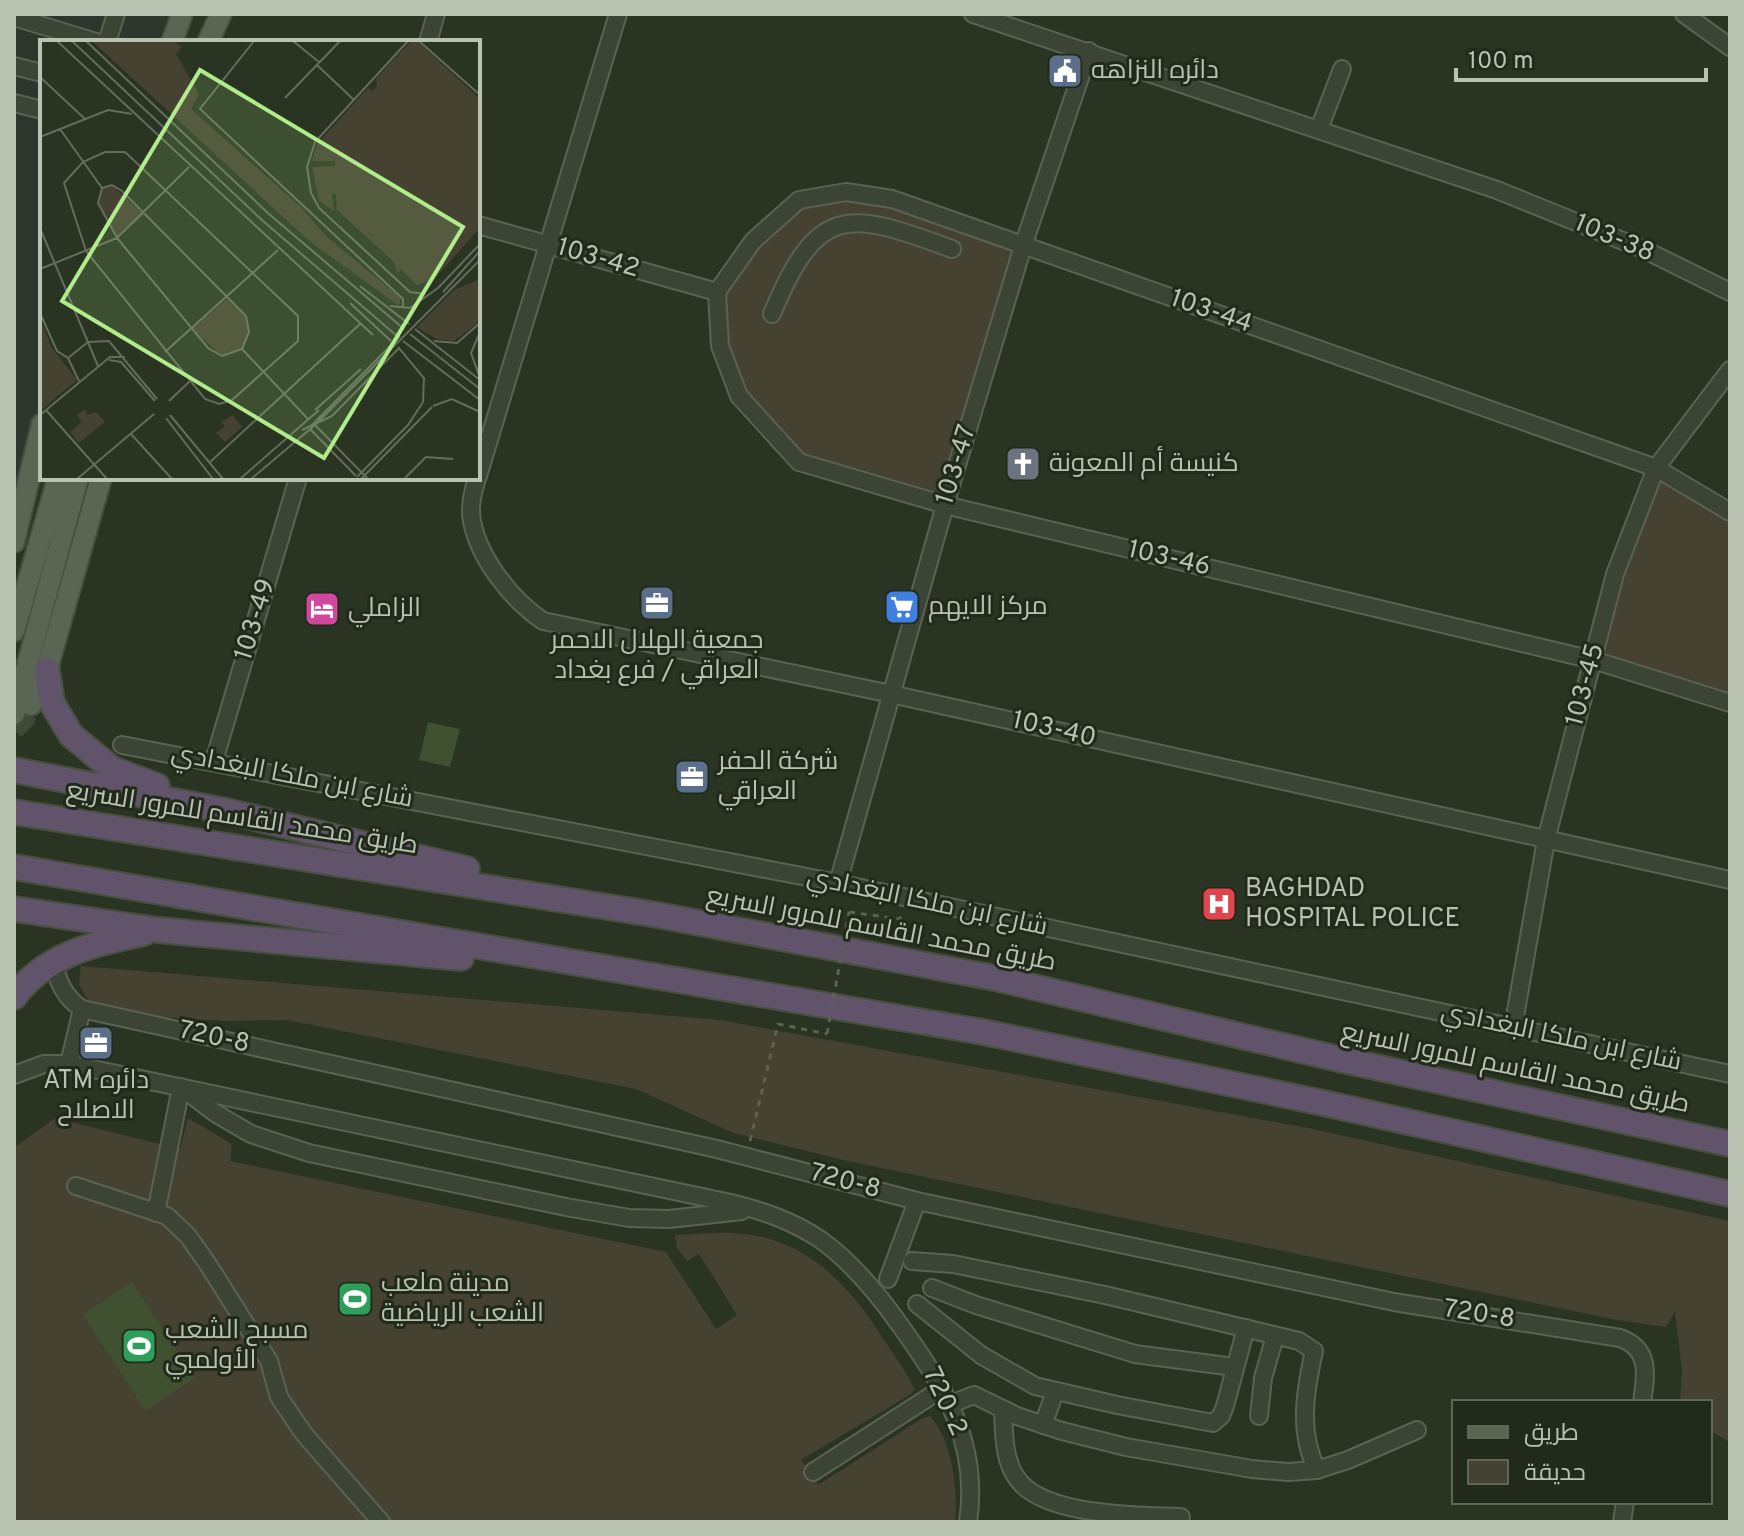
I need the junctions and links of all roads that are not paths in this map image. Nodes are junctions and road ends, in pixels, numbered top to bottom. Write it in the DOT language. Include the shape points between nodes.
graph roads {
  1 [pos="116,14"];
  2 [pos="182,14"];
  3 [pos="222,14"];
  4 [pos="436,14"];
  5 [pos="618,14"];
  6 [pos="973,14"];
  7 [pos="1684,14"];
  8 [pos="14,17"];
  9 [pos="89,40"];
  10 [pos="108,40"];
  11 [pos="173,40"];
  12 [pos="209,40"];
  13 [pos="216,40"];
  14 [pos="429,40"];
  15 [pos="1730,47"];
  16 [pos="1089,51"];
  17 [pos="14,66"];
  18 [pos="1342,69"];
  19 [pos="40,72"];
  20 [pos="14,103"];
  21 [pos="40,110"];
  22 [pos="1319,129"];
  23 [pos="892,199"];
  24 [pos="480,226"];
  25 [pos="889,226"];
  26 [pos="547,245"];
  27 [pos="1023,246"];
  28 [pos="952,249"];
  29 [pos="717,292"];
  30 [pos="1730,292"];
  31 [pos="772,314"];
  32 [pos="1730,370"];
  33 [pos="40,432"];
  34 [pos="1656,468"];
  35 [pos="480,470"];
  36 [pos="57,480"];
  37 [pos="78,480"];
  38 [pos="100,480"];
  39 [pos="297,480"];
  40 [pos="477,480"];
  41 [pos="945,505"];
  42 [pos="1730,512"];
  43 [pos="14,542"];
  44 [pos="14,631"];
  45 [pos="1593,660"];
  46 [pos="47,670"];
  47 [pos="891,694"];
  48 [pos="1730,703"];
  49 [pos="22,710"];
  50 [pos="122,745"];
  51 [pos="214,761"];
  52 [pos="14,770"];
  53 [pos="226,811"];
  54 [pos="14,812"];
  55 [pos="1546,840"];
  56 [pos="14,867"];
  57 [pos="1730,880"];
  58 [pos="838,883"];
  59 [pos="14,909"];
  60 [pos="652,914"];
  61 [pos="158,930"];
  62 [pos="54,959"];
  63 [pos="646,976"];
  64 [pos="14,997"];
  65 [pos="82,1009"];
  66 [pos="1513,1028"];
  67 [pos="69,1064"];
  68 [pos="1730,1074"];
  69 [pos="14,1075"];
  70 [pos="181,1087"];
  71 [pos="1730,1144"];
  72 [pos="76,1186"];
  73 [pos="1730,1194"];
  74 [pos="917,1201"];
  75 [pos="759,1210"];
  76 [pos="156,1213"];
  77 [pos="912,1261"];
  78 [pos="888,1279"];
  79 [pos="932,1288"];
  80 [pos="879,1296"];
  81 [pos="917,1304"];
  82 [pos="1246,1328"];
  83 [pos="1275,1336"];
  84 [pos="1234,1367"];
  85 [pos="1055,1392"];
  86 [pos="947,1396"];
  87 [pos="1642,1400"];
  88 [pos="1003,1409"];
  89 [pos="1259,1416"];
  90 [pos="1043,1425"];
  91 [pos="1417,1430"];
  92 [pos="1317,1470"];
  93 [pos="813,1472"];
  94 [pos="1181,1517"];
  95 [pos="381,1522"];
  96 [pos="968,1522"];
  1 -- 10 [label="street"];
  2 -- 11 [label="main road"];
  3 -- 12 [label="main road"];
  3 -- 13 [label="main road"];
  4 -- 14 [label="street"];
  5 -- 26 [label="street, 103-40"];
  6 -- 16 [label="street, 103-38"];
  7 -- 15 [label="street"];
  8 -- 9 [label="street"];
  16 -- 22 [label="street, 103-38"];
  16 -- 27 [label="street, 103-47"];
  17 -- 19 [label="street"];
  18 -- 22 [label="street"];
  20 -- 21 [label="street"];
  22 -- 30 [label="street, 103-38" via="1497,190 1645,250"];
  23 -- 25 [label="street"];
  23 -- 27 [label="street, 103-44"];
  23 -- 29 [label="street, 103-44" via="846,192 799,200 753,241"];
  24 -- 26 [label="street, 103-42"];
  25 -- 28 [label="street"];
  25 -- 31 [label="street" via="848,224 824,231 799,256"];
  26 -- 29 [label="street, 103-42"];
  26 -- 35 [label="street, 103-40"];
  27 -- 34 [label="street, 103-44"];
  27 -- 41 [label="street, 103-47"];
  29 -- 41 [label="street, 103-46" via="720,346 739,396 799,462"];
  32 -- 34 [label="street, 103-45"];
  33 -- 43 [label="main road"];
  34 -- 42 [label="street, 103-44"];
  34 -- 45 [label="street, 103-45" via="1615,574"];
  36 -- 44 [label="main road"];
  37 -- 49 [label="main road"];
  38 -- 46 [label="main road"];
  39 -- 51 [label="street, 103-49"];
  40 -- 47 [label="street, 103-40" via="471,498 475,535 512,593 543,621"];
  41 -- 45 [label="street, 103-46"];
  41 -- 47 [label="street, 103-47"];
  45 -- 48 [label="street, 103-46"];
  45 -- 55 [label="street, 103-45"];
  46 -- 49 [label="main road"];
  46 -- 53 [label="highway" via="52,703 71,735 91,754 112,769"];
  47 -- 55 [label="street, 103-40"];
  47 -- 58 [label="street, 103-47"];
  50 -- 51 [label="street, شارع ابن ملكا البغدادي"];
  51 -- 58 [label="street, شارع ابن ملكا البغدادي"];
  52 -- 53 [label="highway"];
  53 -- 60 [label="highway"];
  54 -- 60 [label="highway, طريق محمد القاسم للمرور السريع"];
  55 -- 57 [label="street, 103-40"];
  55 -- 66 [label="street, 103-45"];
  56 -- 63 [label="highway"];
  58 -- 66 [label="street, شارع ابن ملكا البغدادي"];
  59 -- 61 [label="highway"];
  60 -- 71 [label="highway, طريق محمد القاسم للمرور السريع" via="995,978"];
  61 -- 62 [label="highway" via="94,943"];
  61 -- 63 [label="highway"];
  62 -- 64 [label="highway"];
  62 -- 65 [label="street" via="63,989"];
  63 -- 73 [label="highway" via="983,1032"];
  65 -- 67 [label="street"];
  65 -- 74 [label="street, 720-8" via="747,1157"];
  66 -- 68 [label="street, شارع ابن ملكا البغدادي"];
  67 -- 69 [label="street, 720-8" via="44,1064"];
  67 -- 70 [label="street, 720-8"];
  70 -- 75 [label="street, 720-8"];
  70 -- 75 [label="street" via="251,1134 324,1156 629,1218"];
  70 -- 76 [label="street"];
  72 -- 76 [label="street"];
  74 -- 78 [label="street"];
  74 -- 87 [label="street, 720-8" via="1394,1302 1620,1338 1638,1348 1646,1367"];
  75 -- 80 [label="street, 720-8" via="822,1241"];
  76 -- 95 [label="street" via="179,1225 200,1252 269,1361 279,1397 304,1434"];
  77 -- 82 [label="street" via="968,1267"];
  79 -- 84 [label="street" via="1135,1354"];
  80 -- 86 [label="street, 720-2"];
  81 -- 85 [label="street" via="998,1366"];
  82 -- 83 [label="street"];
  82 -- 84 [label="street"];
  83 -- 89 [label="street"];
  83 -- 92 [label="street" via="1314,1351 1305,1424"];
  84 -- 85 [label="street" via="1221,1416 1213,1423"];
  85 -- 90 [label="street"];
  86 -- 88 [label="street" via="974,1395"];
  86 -- 93 [label="street"];
  86 -- 96 [label="street, 720-2" via="968,1460"];
  88 -- 90 [label="street"];
  88 -- 94 [label="street" via="1009,1463 1018,1481 1033,1493 1075,1507"];
  90 -- 92 [label="street" via="1207,1463"];
  91 -- 92 [label="street"];
}
